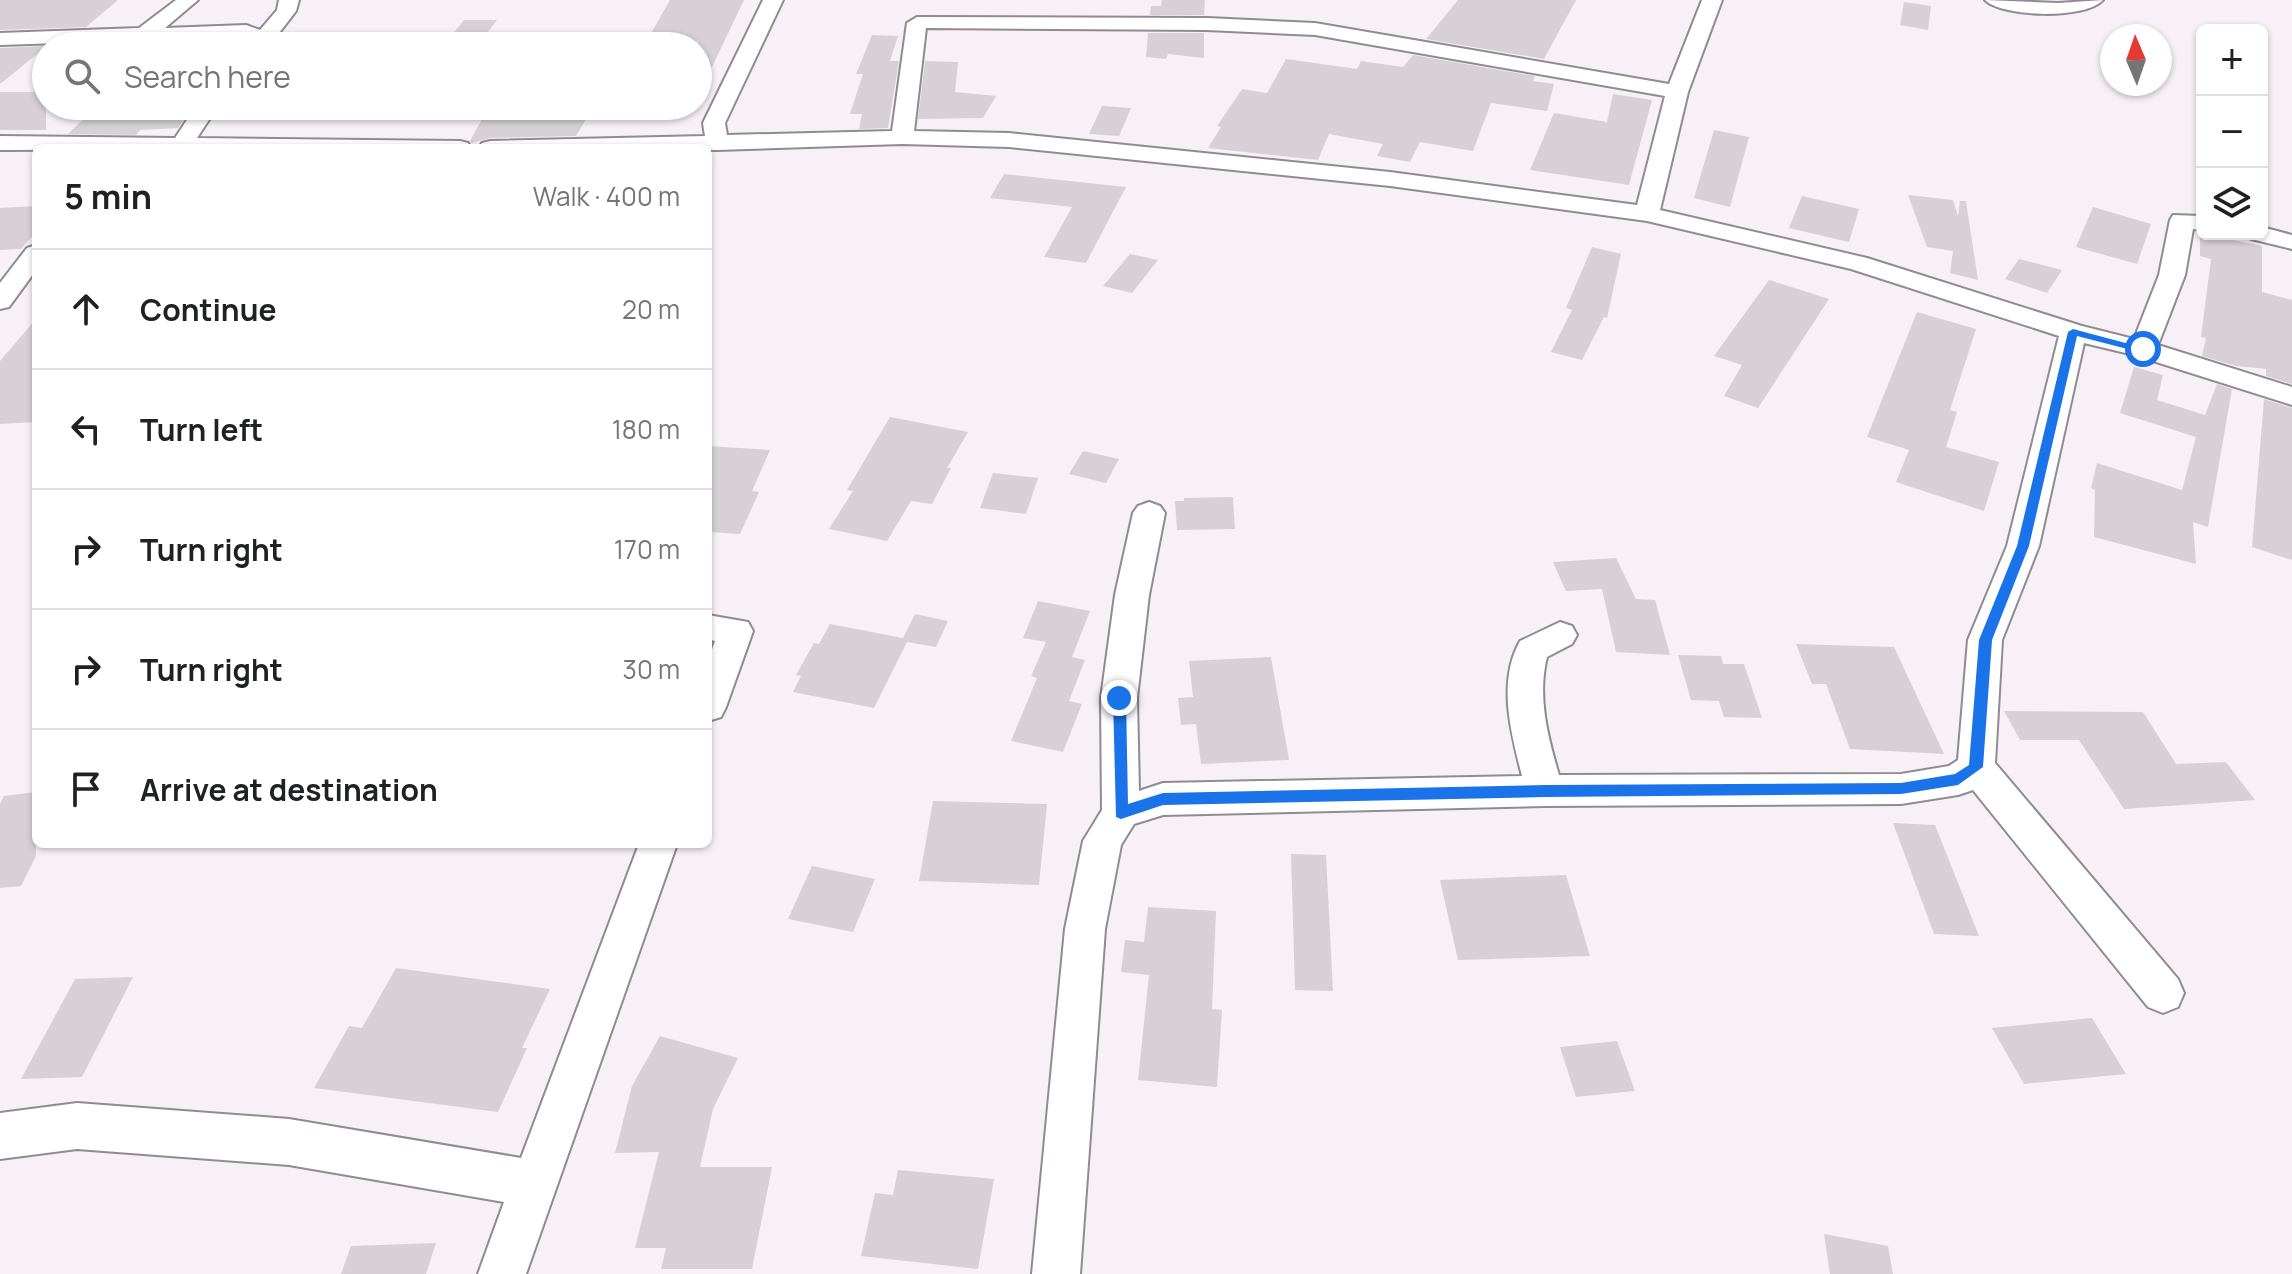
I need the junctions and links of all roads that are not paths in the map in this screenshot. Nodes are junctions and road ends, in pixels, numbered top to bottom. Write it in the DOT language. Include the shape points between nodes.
graph roads {
  1 [pos="188,0"];
  2 [pos="289,0"];
  3 [pos="773,0"];
  4 [pos="1103,0"];
  5 [pos="1995,0"];
  6 [pos="2093,0"];
  7 [pos="1708,1"];
  8 [pos="1103,24"];
  9 [pos="147,32"];
  10 [pos="196,32"];
  11 [pos="247,32"];
  12 [pos="270,32"];
  13 [pos="32,38"];
  14 [pos="0,39"];
  15 [pos="1677,92"];
  16 [pos="198,120"];
  17 [pos="902,137"];
  18 [pos="0,143"];
  19 [pos="717,143"];
  20 [pos="32,144"];
  21 [pos="182,144"];
  22 [pos="672,144"];
  23 [pos="1647,214"];
  24 [pos="2196,222"];
  25 [pos="2268,236"];
  26 [pos="2292,242"];
  27 [pos="32,258"];
  28 [pos="0,301"];
  29 [pos="2073,332"];
  30 [pos="2143,349"];
  31 [pos="2292,396"];
  32 [pos="1149,513"];
  33 [pos="712,628"];
  34 [pos="1560,635"];
  35 [pos="712,696"];
  36 [pos="1976,767"];
  37 [pos="1545,791"];
  38 [pos="1121,813"];
  39 [pos="657,848"];
  40 [pos="2163,993"];
  41 [pos="0,1136"];
  42 [pos="534,1184"];
  43 [pos="502,1274"];
  44 [pos="1056,1274"];
  1 -- 9 [label="street"];
  2 -- 12 [label="street"];
  3 -- 19 [label="street" via="714,123"];
  4 -- 8 [label="street"];
  5 -- 6 [label="street" via="2054,9"];
  7 -- 15 [label="street"];
  8 -- 15 [label="street" via="1315,29"];
  8 -- 17 [label="street" via="917,23"];
  10 -- 11 [label="street"];
  13 -- 14 [label="street"];
  15 -- 23 [label="street"];
  16 -- 21 [label="street"];
  17 -- 19 [label="street"];
  17 -- 23 [label="street" via="1113,150 1390,179"];
  18 -- 20 [label="street"];
  19 -- 22 [label="street"];
  23 -- 29 [label="street" via="1858,263"];
  24 -- 30 [label="street" via="2182,220 2172,275"];
  25 -- 26 [label="street"];
  27 -- 28 [label="street"];
  29 -- 30 [label="street"];
  29 -- 36 [label="street" via="2023,546 1985,640"];
  30 -- 31 [label="street"];
  32 -- 38 [label="street" via="1119,698"];
  33 -- 35 [label="street" via="736,631"];
  34 -- 37 [label="street" via="1532,650 1526,667 1533,749"];
  36 -- 37 [label="street" via="1958,780 1901,789"];
  36 -- 40 [label="street"];
  37 -- 38 [label="street" via="1163,799"];
  38 -- 44 [label="street" via="1102,841 1085,929"];
  39 -- 42 [label="street"];
  41 -- 42 [label="street" via="77,1126 289,1142"];
  42 -- 43 [label="street"];
}
